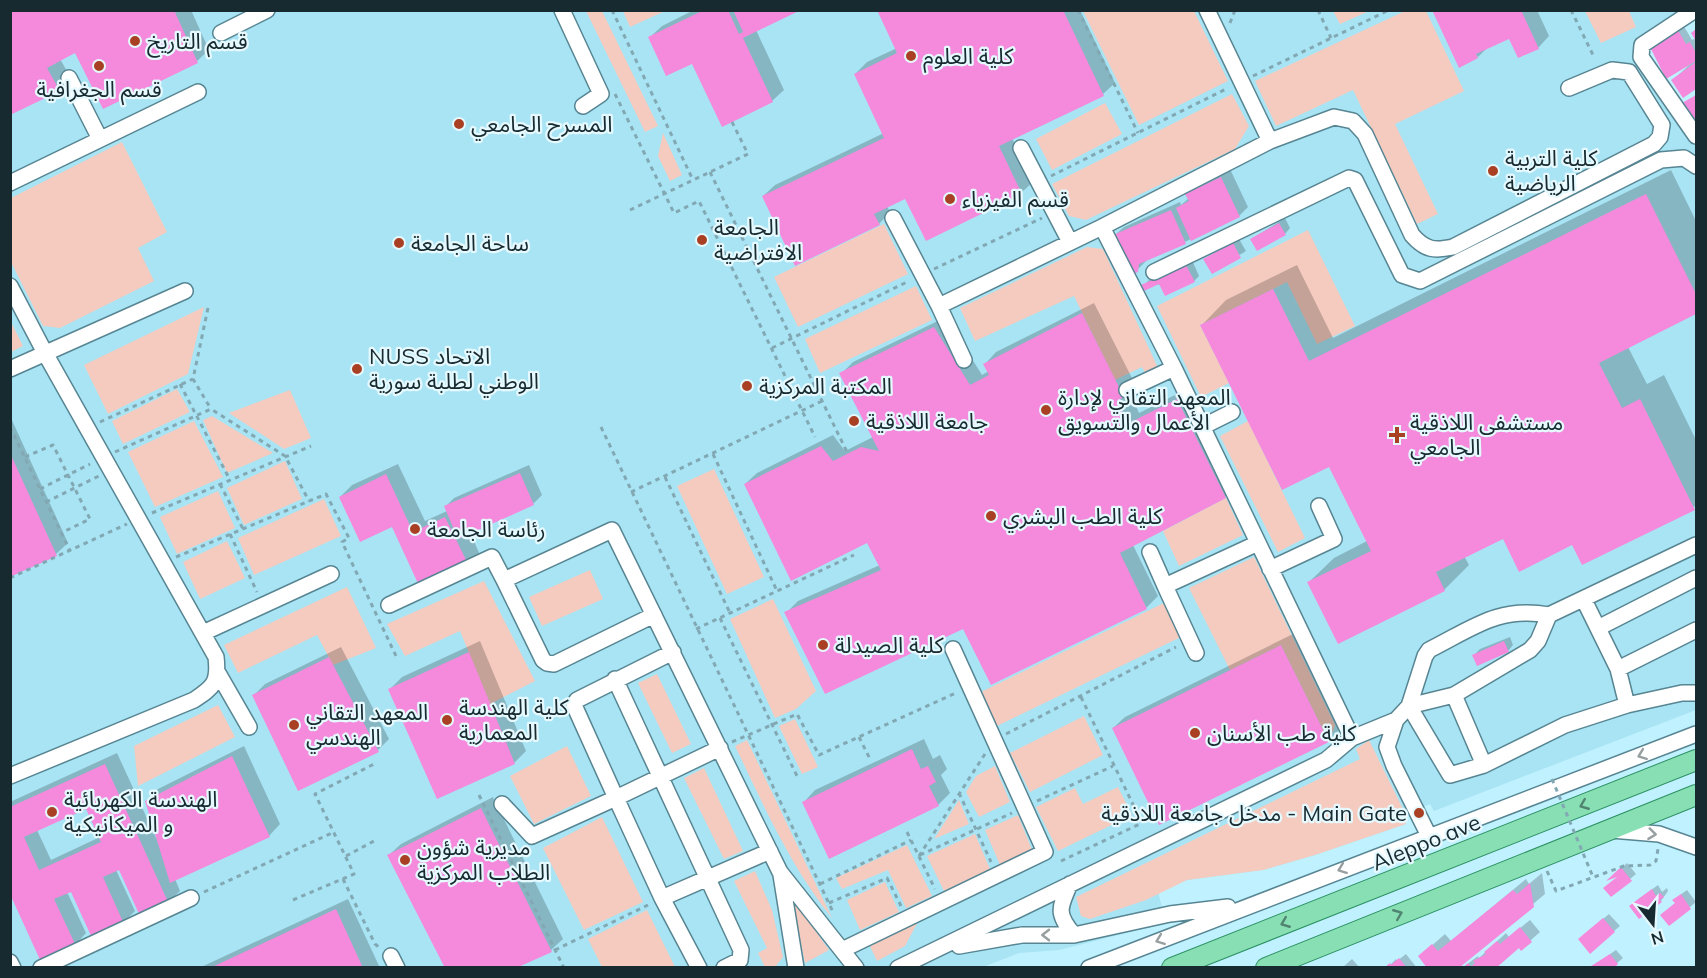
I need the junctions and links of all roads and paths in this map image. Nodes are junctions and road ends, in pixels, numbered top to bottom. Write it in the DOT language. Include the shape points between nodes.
graph roads {
  1 [pos="267,10"];
  2 [pos="562,10"];
  3 [pos="612,10"];
  4 [pos="1078,10"];
  5 [pos="1207,10"];
  6 [pos="1318,10"];
  7 [pos="1389,10"];
  8 [pos="1571,10"];
  9 [pos="1695,10"];
  10 [pos="221,33"];
  11 [pos="1331,38"];
  12 [pos="1594,57"];
  13 [pos="69,78"];
  14 [pos="1241,82"];
  15 [pos="1569,88"];
  16 [pos="198,92"];
  17 [pos="601,94"];
  18 [pos="583,106"];
  19 [pos="732,122"];
  20 [pos="1138,133"];
  21 [pos="1696,136"];
  22 [pos="100,139"];
  23 [pos="1270,141"];
  24 [pos="1021,148"];
  25 [pos="1696,166"];
  26 [pos="710,172"];
  27 [pos="693,180"];
  28 [pos="1039,182"];
  29 [pos="10,183"];
  30 [pos="664,194"];
  31 [pos="630,210"];
  32 [pos="893,218"];
  33 [pos="1102,227"];
  34 [pos="1071,242"];
  35 [pos="1154,272"];
  36 [pos="10,286"];
  37 [pos="184,291"];
  38 [pos="939,306"];
  39 [pos="208,308"];
  40 [pos="16,310"];
  41 [pos="45,353"];
  42 [pos="964,360"];
  43 [pos="1173,368"];
  44 [pos="10,369"];
  45 [pos="193,379"];
  46 [pos="180,384"];
  47 [pos="1127,390"];
  48 [pos="822,401"];
  49 [pos="211,409"];
  50 [pos="803,411"];
  51 [pos="1232,411"];
  52 [pos="197,415"];
  53 [pos="10,427"];
  54 [pos="601,427"];
  55 [pos="88,428"];
  56 [pos="1202,428"];
  57 [pos="815,437"];
  58 [pos="310,446"];
  59 [pos="713,454"];
  60 [pos="848,454"];
  61 [pos="285,456"];
  62 [pos="25,457"];
  63 [pos="108,464"];
  64 [pos="68,475"];
  65 [pos="665,477"];
  66 [pos="230,480"];
  67 [pos="220,484"];
  68 [pos="74,488"];
  69 [pos="40,489"];
  70 [pos="632,492"];
  71 [pos="309,501"];
  72 [pos="46,502"];
  73 [pos="1319,506"];
  74 [pos="138,519"];
  75 [pos="243,529"];
  76 [pos="61,533"];
  77 [pos="230,534"];
  78 [pos="1258,543"];
  79 [pos="1696,545"];
  80 [pos="70,551"];
  81 [pos="1150,552"];
  82 [pos="854,555"];
  83 [pos="163,562"];
  84 [pos="1270,569"];
  85 [pos="331,574"];
  86 [pos="10,578"];
  87 [pos="1696,578"];
  88 [pos="504,580"];
  89 [pos="1165,586"];
  90 [pos="777,591"];
  91 [pos="1584,600"];
  92 [pos="263,605"];
  93 [pos="390,605"];
  94 [pos="730,613"];
  95 [pos="654,615"];
  96 [pos="1549,615"];
  97 [pos="720,618"];
  98 [pos="1598,628"];
  99 [pos="696,629"];
  100 [pos="1696,630"];
  101 [pos="203,633"];
  102 [pos="1193,646"];
  103 [pos="953,649"];
  104 [pos="673,652"];
  105 [pos="396,656"];
  106 [pos="1618,669"];
  107 [pos="218,673"];
  108 [pos="615,679"];
  109 [pos="970,687"];
  110 [pos="1696,693"];
  111 [pos="1454,695"];
  112 [pos="1080,697"];
  113 [pos="1627,705"];
  114 [pos="1409,706"];
  115 [pos="1396,720"];
  116 [pos="772,725"];
  117 [pos="249,727"];
  118 [pos="1696,734"];
  119 [pos="748,735"];
  120 [pos="859,737"];
  121 [pos="1352,738"];
  122 [pos="994,740"];
  123 [pos="720,748"];
  124 [pos="1696,760"];
  125 [pos="871,761"];
  126 [pos="376,763"];
  127 [pos="1485,765"];
  128 [pos="10,776"];
  129 [pos="662,776"];
  130 [pos="798,778"];
  131 [pos="1552,779"];
  132 [pos="960,793"];
  133 [pos="479,795"];
  134 [pos="1696,795"];
  135 [pos="616,798"];
  136 [pos="502,804"];
  137 [pos="1605,829"];
  138 [pos="334,832"];
  139 [pos="907,832"];
  140 [pos="1659,834"];
  141 [pos="1429,836"];
  142 [pos="376,840"];
  143 [pos="911,840"];
  144 [pos="1696,847"];
  145 [pos="770,851"];
  146 [pos="1540,855"];
  147 [pos="346,856"];
  148 [pos="919,856"];
  149 [pos="1061,861"];
  150 [pos="780,872"];
  151 [pos="997,875"];
  152 [pos="1593,878"];
  153 [pos="343,879"];
  154 [pos="709,879"];
  155 [pos="820,884"];
  156 [pos="1070,884"];
  157 [pos="191,898"];
  158 [pos="662,898"];
  159 [pos="293,900"];
  160 [pos="941,902"];
  161 [pos="829,903"];
  162 [pos="1249,905"];
  163 [pos="907,918"];
  164 [pos="1074,935"];
  165 [pos="846,948"];
  166 [pos="941,949"];
  167 [pos="555,950"];
  168 [pos="10,962"];
  169 [pos="394,962"];
  170 [pos="13,968"];
  171 [pos="41,968"];
  172 [pos="564,968"];
  173 [pos="699,968"];
  174 [pos="724,968"];
  175 [pos="796,968"];
  176 [pos="856,968"];
  177 [pos="898,968"];
  178 [pos="1089,968"];
  179 [pos="1172,968"];
  180 [pos="1266,968"];
  1 -- 10 [label="street"];
  2 -- 17 [label="street"];
  3 -- 27 [label="path"];
  4 -- 20 [label="path"];
  5 -- 14 [label="street"];
  6 -- 11 [label="path"];
  7 -- 11 [label="path"];
  8 -- 12 [label="path"];
  9 -- 21 [label="street" via="1640,50"];
  11 -- 14 [label="path"];
  13 -- 22 [label="street"];
  14 -- 20 [label="path"];
  14 -- 23 [label="street"];
  15 -- 23 [label="street" via="1612,70 1629,72 1662,125 1660,138 1453,247 1435,251 1421,245 1412,235 1365,134 1353,121 1334,117"];
  16 -- 22 [label="street"];
  17 -- 18 [label="street"];
  17 -- 30 [label="path" via="612,88"];
  19 -- 26 [label="path" via="748,154"];
  20 -- 28 [label="path"];
  22 -- 29 [label="street"];
  23 -- 33 [label="street"];
  24 -- 28 [label="street"];
  25 -- 35 [label="street" via="1684,158 1661,160 1420,280 1402,275 1355,180 1349,178"];
  26 -- 27 [label="path"];
  26 -- 48 [label="path"];
  27 -- 30 [label="path"];
  28 -- 34 [label="street"];
  30 -- 31 [label="path"];
  30 -- 50 [label="path" via="674,213 699,201"];
  32 -- 38 [label="street"];
  33 -- 34 [label="street"];
  33 -- 43 [label="street"];
  34 -- 38 [label="street"];
  36 -- 40 [label="street"];
  37 -- 41 [label="street"];
  38 -- 42 [label="street"];
  39 -- 45 [label="path"];
  40 -- 41 [label="street"];
  41 -- 44 [label="street"];
  41 -- 55 [label="street"];
  43 -- 47 [label="street"];
  43 -- 56 [label="street"];
  45 -- 46 [label="path"];
  45 -- 49 [label="path"];
  46 -- 52 [label="path"];
  46 -- 55 [label="path"];
  48 -- 50 [label="path"];
  48 -- 60 [label="path"];
  49 -- 52 [label="path"];
  49 -- 61 [label="path"];
  50 -- 57 [label="path"];
  50 -- 59 [label="path"];
  51 -- 56 [label="street"];
  52 -- 63 [label="path"];
  52 -- 66 [label="path"];
  53 -- 62 [label="path"];
  54 -- 70 [label="path"];
  55 -- 63 [label="street"];
  56 -- 78 [label="street"];
  58 -- 61 [label="path"];
  59 -- 65 [label="path"];
  59 -- 90 [label="path"];
  61 -- 66 [label="path"];
  61 -- 71 [label="path"];
  62 -- 64 [label="path" via="53,445"];
  62 -- 69 [label="path"];
  63 -- 64 [label="path"];
  63 -- 68 [label="path"];
  63 -- 74 [label="street"];
  64 -- 68 [label="path"];
  64 -- 69 [label="path"];
  65 -- 70 [label="path"];
  65 -- 94 [label="path"];
  66 -- 67 [label="path"];
  67 -- 74 [label="path"];
  67 -- 75 [label="path"];
  68 -- 72 [label="path"];
  68 -- 76 [label="path" via="90,519"];
  69 -- 72 [label="path"];
  70 -- 99 [label="path"];
  71 -- 75 [label="path"];
  71 -- 105 [label="path" via="326,494 349,538 342,542"];
  72 -- 76 [label="path"];
  73 -- 84 [label="street" via="1334,539"];
  74 -- 80 [label="path"];
  74 -- 83 [label="street"];
  75 -- 77 [label="path"];
  76 -- 80 [label="path"];
  77 -- 83 [label="path"];
  77 -- 92 [label="path"];
  78 -- 84 [label="street"];
  78 -- 89 [label="street"];
  79 -- 91 [label="street"];
  80 -- 86 [label="path"];
  81 -- 89 [label="street"];
  82 -- 90 [label="path"];
  83 -- 101 [label="street"];
  84 -- 121 [label="street"];
  85 -- 92 [label="street"];
  87 -- 98 [label="street"];
  88 -- 93 [label="street" via="492,557"];
  88 -- 95 [label="street" via="547,663"];
  88 -- 95 [label="street" via="612,530"];
  89 -- 102 [label="street"];
  90 -- 94 [label="path"];
  91 -- 96 [label="street"];
  91 -- 98 [label="street"];
  92 -- 101 [label="street"];
  94 -- 97 [label="path"];
  95 -- 104 [label="street"];
  96 -- 111 [label="street" via="1530,650"];
  96 -- 114 [label="street" via="1527,611 1496,616 1429,650"];
  97 -- 99 [label="path"];
  97 -- 116 [label="path"];
  98 -- 106 [label="street"];
  99 -- 119 [label="path"];
  100 -- 106 [label="street"];
  101 -- 107 [label="street" via="216,657"];
  102 -- 112 [label="path"];
  103 -- 109 [label="street"];
  104 -- 108 [label="street"];
  104 -- 123 [label="street"];
  106 -- 113 [label="street"];
  107 -- 117 [label="street"];
  107 -- 128 [label="street" via="212,689 194,700"];
  108 -- 129 [label="street"];
  108 -- 135 [label="street" via="574,705"];
  109 -- 120 [label="path"];
  109 -- 122 [label="street"];
  110 -- 113 [label="street"];
  111 -- 114 [label="street"];
  111 -- 127 [label="street"];
  112 -- 122 [label="path"];
  112 -- 149 [label="path" via="1142,823"];
  113 -- 127 [label="street" via="1565,726"];
  114 -- 115 [label="street"];
  114 -- 127 [label="street" via="1450,775"];
  115 -- 121 [label="street"];
  115 -- 141 [label="street" via="1387,747"];
  116 -- 119 [label="path"];
  116 -- 120 [label="path" via="797,714 819,755"];
  116 -- 130 [label="path"];
  118 -- 141 [label="street, one-way"];
  119 -- 123 [label="path"];
  119 -- 155 [label="path"];
  120 -- 125 [label="path"];
  121 -- 156 [label="street" via="1326,760"];
  122 -- 132 [label="path"];
  122 -- 151 [label="street" via="1045,852"];
  123 -- 129 [label="street"];
  123 -- 145 [label="street"];
  124 -- 179 [label="main road, Aleppo ave, one-way"];
  126 -- 138 [label="path" via="315,794"];
  129 -- 135 [label="street"];
  129 -- 154 [label="street"];
  131 -- 152 [label="path, bridge"];
  132 -- 148 [label="path"];
  132 -- 151 [label="path"];
  133 -- 167 [label="path"];
  134 -- 137 [label="main road"];
  135 -- 136 [label="street" via="532,836"];
  135 -- 158 [label="street"];
  137 -- 140 [label="street, one-way"];
  137 -- 146 [label="main road"];
  138 -- 147 [label="path"];
  138 -- 157 [label="path"];
  139 -- 143 [label="path"];
  140 -- 144 [label="street"];
  140 -- 152 [label="path" via="1653,863 1624,866"];
  141 -- 162 [label="street, one-way"];
  142 -- 147 [label="path"];
  143 -- 148 [label="path"];
  143 -- 155 [label="path"];
  145 -- 150 [label="street"];
  145 -- 154 [label="street"];
  146 -- 152 [label="path" via="1556,891"];
  180 -- 146 [label="main road, one-way"];
  147 -- 153 [label="path" via="354,874"];
  148 -- 160 [label="path"];
  150 -- 165 [label="street"];
  150 -- 175 [label="street"];
  151 -- 160 [label="street"];
  153 -- 159 [label="path"];
  153 -- 169 [label="path" via="375,944"];
  154 -- 158 [label="street"];
  154 -- 174 [label="street" via="741,950 740,960"];
  155 -- 161 [label="path"];
  156 -- 164 [label="street" via="1060,907 1064,923"];
  156 -- 166 [label="street"];
  157 -- 171 [label="street"];
  158 -- 167 [label="path"];
  158 -- 173 [label="street"];
  160 -- 163 [label="street"];
  161 -- 163 [label="path" via="887,878"];
  161 -- 165 [label="path"];
  162 -- 164 [label="street" via="1170,914"];
  162 -- 178 [label="street, one-way"];
  163 -- 165 [label="street"];
  164 -- 166 [label="street, one-way" via="1022,935"];
  165 -- 176 [label="street"];
  166 -- 177 [label="street"];
  167 -- 172 [label="path"];
  168 -- 170 [label="street"];
}
